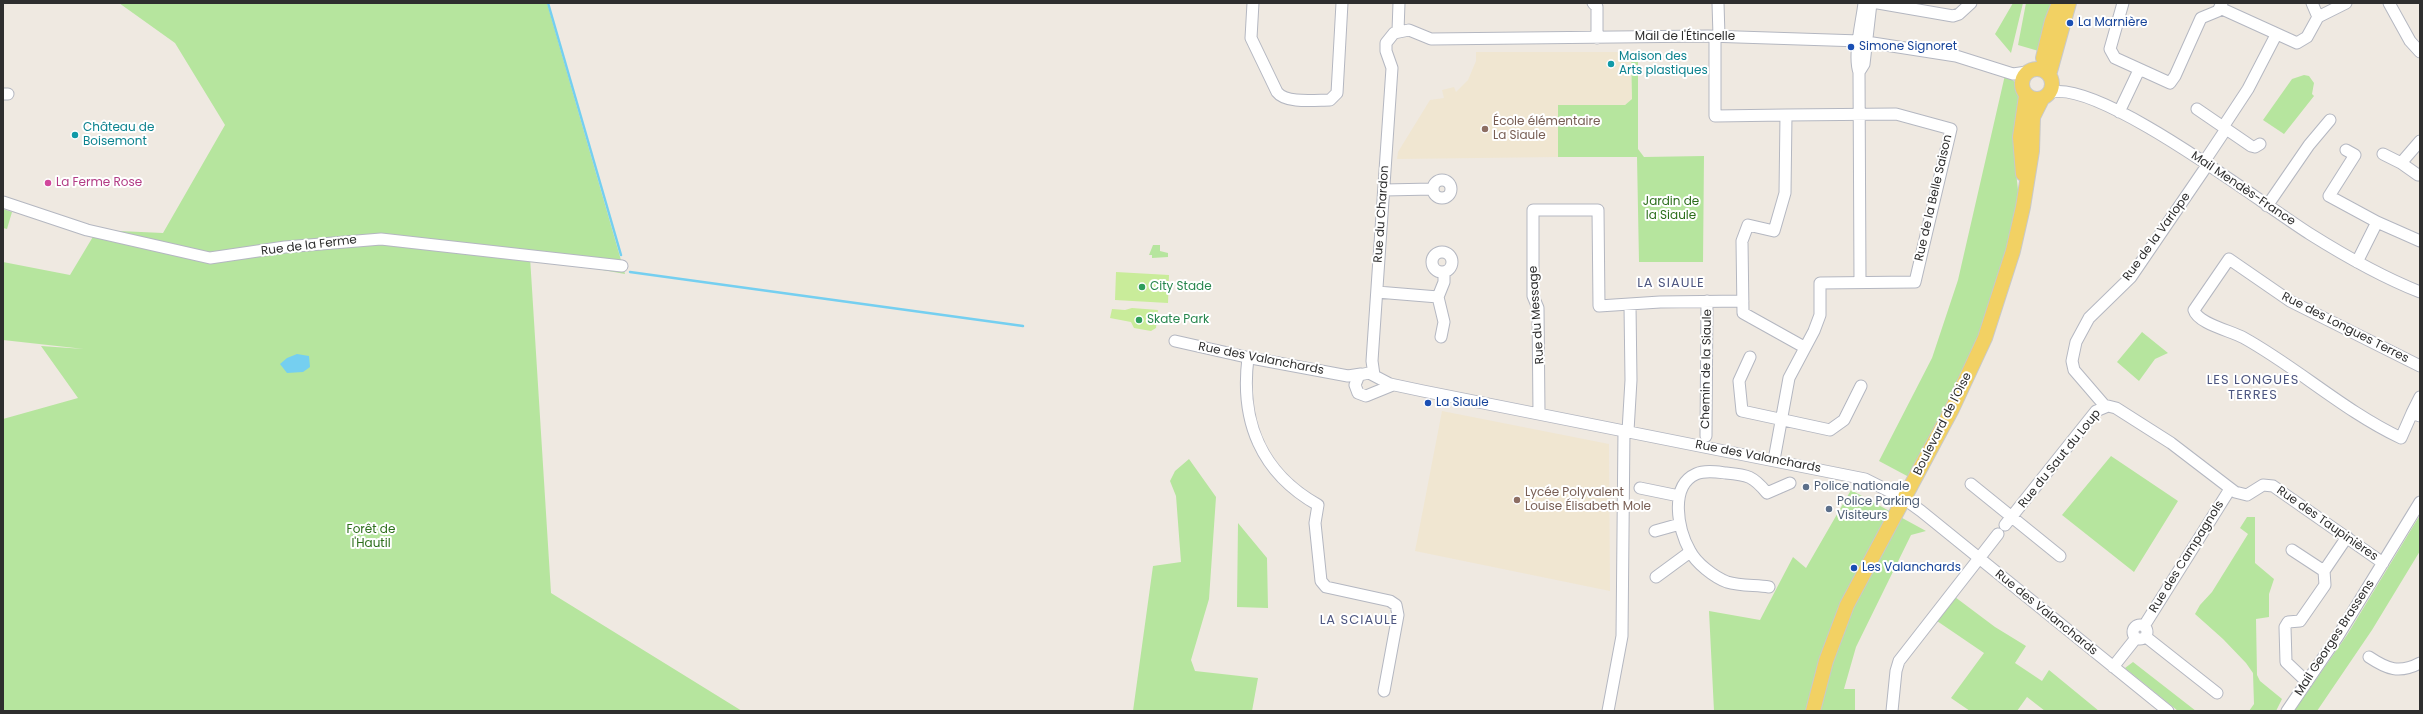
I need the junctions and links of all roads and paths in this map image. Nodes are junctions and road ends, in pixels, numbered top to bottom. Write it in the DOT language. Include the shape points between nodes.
graph roads {
  1 [pos="1253,3"];
  2 [pos="1342,3"];
  3 [pos="1399,3"];
  4 [pos="1593,3"];
  5 [pos="1718,3"];
  6 [pos="1864,3"];
  7 [pos="1871,3"];
  8 [pos="1878,3"];
  9 [pos="1971,3"];
  10 [pos="2059,3"];
  11 [pos="2069,3"];
  12 [pos="2123,3"];
  13 [pos="2312,3"];
  14 [pos="2346,3"];
  15 [pos="2389,3"];
  16 [pos="2221,5"];
  17 [pos="2318,17"];
  18 [pos="1398,31"];
  19 [pos="2276,35"];
  20 [pos="1717,36"];
  21 [pos="1597,38"];
  22 [pos="1863,42"];
  23 [pos="2420,52"];
  24 [pos="2139,70"];
  25 [pos="2024,79"];
  26 [pos="2048,87"];
  27 [pos="2197,109"];
  28 [pos="2119,112"];
  29 [pos="1860,114"];
  30 [pos="1786,116"];
  31 [pos="2330,120"];
  32 [pos="2225,128"];
  33 [pos="2420,141"];
  34 [pos="2260,144"];
  35 [pos="2346,150"];
  36 [pos="2383,154"];
  37 [pos="2206,163"];
  38 [pos="2401,163"];
  39 [pos="2418,176"];
  40 [pos="1433,189"];
  41 [pos="1384,190"];
  42 [pos="2025,195"];
  43 [pos="3,202"];
  44 [pos="2267,206"];
  45 [pos="2377,222"];
  46 [pos="2420,241"];
  47 [pos="2357,262"];
  48 [pos="622,266"];
  49 [pos="1444,272"];
  50 [pos="1860,282"];
  51 [pos="1377,292"];
  52 [pos="2420,292"];
  53 [pos="1438,297"];
  54 [pos="1708,301"];
  55 [pos="1743,301"];
  56 [pos="1630,306"];
  57 [pos="1442,337"];
  58 [pos="1175,341"];
  59 [pos="1804,347"];
  60 [pos="1750,357"];
  61 [pos="1248,358"];
  62 [pos="2420,366"];
  63 [pos="1369,375"];
  64 [pos="1351,380"];
  65 [pos="1393,385"];
  66 [pos="1861,386"];
  67 [pos="1376,392"];
  68 [pos="2420,397"];
  69 [pos="2105,406"];
  70 [pos="1539,413"];
  71 [pos="2416,415"];
  72 [pos="1781,420"];
  73 [pos="1626,430"];
  74 [pos="1706,436"];
  75 [pos="2171,443"];
  76 [pos="1774,460"];
  77 [pos="1790,482"];
  78 [pos="1971,484"];
  79 [pos="1640,488"];
  80 [pos="2230,488"];
  81 [pos="1679,496"];
  82 [pos="1903,498"];
  83 [pos="2420,502"];
  84 [pos="1680,524"];
  85 [pos="2005,525"];
  86 [pos="1655,531"];
  87 [pos="2347,537"];
  88 [pos="2292,550"];
  89 [pos="1690,552"];
  90 [pos="2060,556"];
  91 [pos="1979,558"];
  92 [pos="2384,563"];
  93 [pos="2324,571"];
  94 [pos="1656,577"];
  95 [pos="1769,586"];
  96 [pos="2142,634"];
  97 [pos="2369,656"];
  98 [pos="2420,663"];
  99 [pos="2113,667"];
  100 [pos="2307,682"];
  101 [pos="1384,692"];
  102 [pos="2217,693"];
  103 [pos="1608,711"];
  104 [pos="1813,711"];
  105 [pos="1892,711"];
  106 [pos="2168,711"];
  107 [pos="2287,711"];
  1 -- 2 [label="street" via="1251,38 1280,96 1292,99 1330,100 1337,93"];
  3 -- 18 [label="street"];
  4 -- 21 [label="street" via="1597,7"];
  5 -- 20 [label="street"];
  6 -- 22 [label="street"];
  7 -- 22 [label="street"];
  8 -- 9 [label="street" via="1953,16"];
  10 -- 25 [label="main road, Boulevard de l'Oise" via="2044,56"];
  11 -- 26 [label="main road, Boulevard de l'Oise"];
  12 -- 24 [label="street" via="2110,51 2115,58"];
  13 -- 17 [label="street"];
  14 -- 17 [label="street"];
  15 -- 23 [label="street" via="2410,41"];
  16 -- 19 [label="street"];
  16 -- 24 [label="street" via="2200,18 2171,82 2164,82"];
  17 -- 19 [label="street" via="2306,39 2294,43"];
  18 -- 21 [label="street, Mail de l'Étincelle" via="1409,30 1422,37 1431,38"];
  18 -- 41 [label="street, Rue du Chardon" via="1386,44 1392,68"];
  19 -- 32 [label="street, Rue de la Varlope"];
  20 -- 21 [label="street, Mail de l'Étincelle"];
  20 -- 22 [label="street, Mail de l'Étincelle"];
  20 -- 30 [label="street, Rue de la Belle Saison" via="1715,116"];
  22 -- 25 [label="street, Mail de l'Étincelle" via="1956,56"];
  22 -- 29 [label="street" via="1856,64 1859,72"];
  24 -- 28 [label="street"];
  25 -- 26 [label="main road" via="2044,71"];
  25 -- 26 [label="main road" via="2036,100"];
  25 -- 42 [label="main road, Boulevard de l'Oise" via="2020,144"];
  26 -- 28 [label="street, Mail Mendès-France" via="2064,90"];
  26 -- 42 [label="main road, Boulevard de l'Oise" via="2034,115 2032,151"];
  27 -- 32 [label="street"];
  28 -- 37 [label="street, Mail Mendès-France"];
  29 -- 30 [label="street, Rue de la Belle Saison"];
  29 -- 50 [label="street"];
  29 -- 50 [label="street, Rue de la Belle Saison" via="1896,114 1951,128 1915,282"];
  30 -- 55 [label="street" via="1785,193 1774,231 1748,225 1742,241"];
  31 -- 44 [label="street" via="2309,145"];
  32 -- 34 [label="street" via="2253,147"];
  32 -- 37 [label="street, Rue de la Varlope"];
  33 -- 38 [label="street"];
  35 -- 45 [label="street" via="2354,155 2329,196"];
  36 -- 38 [label="street"];
  37 -- 44 [label="street, Mail Mendès-France"];
  37 -- 69 [label="street, Rue de la Varlope" via="2131,277 2094,312 2078,337 2072,361 2074,370"];
  38 -- 39 [label="street"];
  40 -- 41 [label="street"];
  41 -- 51 [label="street, Rue du Chardon"];
  42 -- 82 [label="main road, Boulevard de l'Oise" via="2013,251 1985,338 1966,382"];
  43 -- 48 [label="street, Rue de la Ferme" via="87,230 210,258 285,247 381,239"];
  44 -- 47 [label="street, Mail Mendès-France"];
  45 -- 46 [label="street"];
  45 -- 47 [label="street"];
  47 -- 52 [label="street, Mail Mendès-France"];
  49 -- 53 [label="street" via="1444,282"];
  50 -- 59 [label="street, Rue de la Belle Saison" via="1820,283 1820,315"];
  51 -- 53 [label="street"];
  51 -- 63 [label="street, Rue du Chardon"];
  53 -- 57 [label="street" via="1444,322"];
  54 -- 55 [label="street"];
  54 -- 56 [label="street" via="1660,302"];
  54 -- 74 [label="street, Chemin de la Siaule"];
  55 -- 59 [label="street" via="1743,313"];
  56 -- 70 [label="street, Rue du Message" via="1598,306 1598,210 1533,210 1533,296 1538,308"];
  56 -- 73 [label="street" via="1631,380"];
  58 -- 61 [label="street, Rue des Valanchards"];
  59 -- 72 [label="street, Rue de la Belle Saison" via="1789,378"];
  60 -- 72 [label="street" via="1740,381 1742,411"];
  61 -- 64 [label="street, Rue des Valanchards"];
  61 -- 101 [label="street" via="1247,406 1262,450 1272,467 1291,487 1318,505 1315,523 1321,581 1326,587 1390,600 1396,605 1398,615"];
  62 -- 71 [label="street, Rue des Longues Terres" via="2290,301 2229,259 2194,310 2213,325 2244,338 2382,429 2401,438"];
  63 -- 64 [label="street, Rue des Valanchards"];
  63 -- 65 [label="street, Rue des Valanchards"];
  63 -- 67 [label="street, Rue du Chardon" via="1379,385"];
  64 -- 67 [label="street" via="1363,396"];
  65 -- 67 [label="street"];
  65 -- 70 [label="street, Rue des Valanchards"];
  66 -- 72 [label="street" via="1844,420 1830,430"];
  68 -- 71 [label="street, Rue des Longues Terres"];
  69 -- 75 [label="street, Rue du Saut du Loup" via="2116,408"];
  69 -- 85 [label="street, Rue du Saut du Loup" via="2096,411"];
  70 -- 73 [label="street, Rue des Valanchards"];
  72 -- 76 [label="street, Rue de la Belle Saison"];
  73 -- 76 [label="street, Rue des Valanchards"];
  73 -- 103 [label="street" via="1622,636"];
  75 -- 80 [label="street, Rue des Taupinières"];
  76 -- 82 [label="street, Rue des Valanchards" via="1859,477"];
  77 -- 81 [label="street" via="1768,493 1756,479 1745,474 1713,471 1697,474 1685,482"];
  78 -- 85 [label="street, Rue du Saut du Loup"];
  79 -- 81 [label="street"];
  80 -- 87 [label="street, Rue des Taupinières" via="2239,494 2247,495 2263,485 2271,485"];
  80 -- 96 [label="street, Rue des Campagnols"];
  81 -- 84 [label="street"];
  82 -- 91 [label="street, Rue des Valanchards"];
  82 -- 104 [label="main road, Boulevard de l'Oise" via="1847,605 1826,661"];
  83 -- 92 [label="street, Mail Georges Brassens"];
  84 -- 86 [label="street"];
  84 -- 89 [label="street"];
  85 -- 90 [label="street, Rue du Saut du Loup"];
  85 -- 91 [label="street, Rue du Saut du Loup"];
  87 -- 92 [label="street, Rue des Taupinières"];
  87 -- 93 [label="street"];
  88 -- 93 [label="street"];
  89 -- 94 [label="street"];
  89 -- 95 [label="street" via="1708,571 1726,581"];
  91 -- 99 [label="street, Rue des Valanchards"];
  91 -- 105 [label="street, Rue du Saut du Loup" via="1899,661"];
  92 -- 100 [label="street, Mail Georges Brassens"];
  93 -- 100 [label="street" via="2325,585 2304,616 2300,621 2288,622 2285,627 2286,662"];
  96 -- 99 [label="street, Rue des Campagnols"];
  96 -- 102 [label="street"];
  97 -- 98 [label="street" via="2386,668 2408,669"];
  99 -- 106 [label="street, Rue des Valanchards"];
  100 -- 107 [label="street, Mail Georges Brassens"];
}
